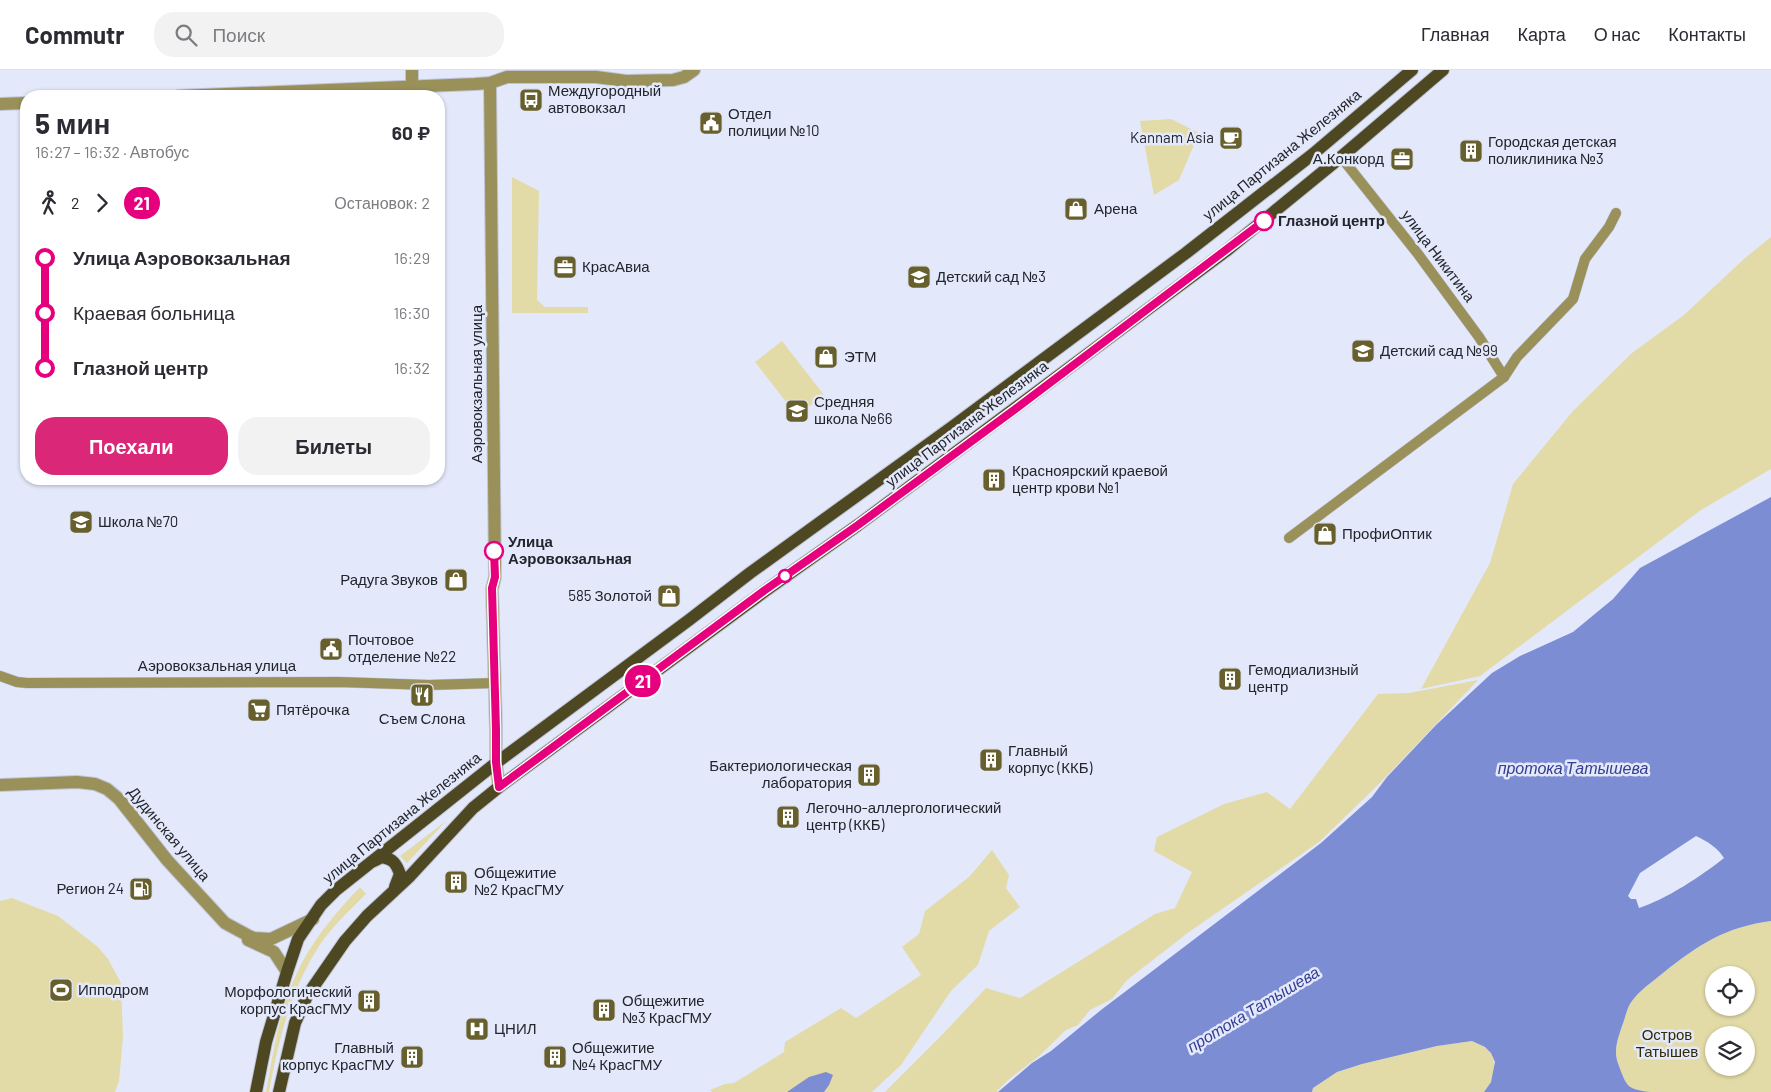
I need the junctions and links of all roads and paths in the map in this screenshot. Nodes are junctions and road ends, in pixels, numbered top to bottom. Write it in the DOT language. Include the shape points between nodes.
graph roads {
  1 [pos="412,70"];
  2 [pos="694,70"];
  3 [pos="1412,70"];
  4 [pos="1443,70"];
  5 [pos="490,83"];
  6 [pos="412,86"];
  7 [pos="309,90"];
  8 [pos="20,103"];
  9 [pos="0,104"];
  10 [pos="1341,157"];
  11 [pos="1616,213"];
  12 [pos="1234,216"];
  13 [pos="1250,233"];
  14 [pos="1187,251"];
  15 [pos="1204,267"];
  16 [pos="1504,377"];
  17 [pos="1289,538"];
  18 [pos="750,573"];
  19 [pos="765,590"];
  20 [pos="0,676"];
  21 [pos="495,683"];
  22 [pos="496,762"];
  23 [pos="0,786"];
  24 [pos="499,787"];
  25 [pos="371,862"];
  26 [pos="393,892"];
  27 [pos="313,919"];
  28 [pos="241,933"];
  29 [pos="286,972"];
  30 [pos="256,1092"];
  31 [pos="279,1092"];
  1 -- 6 [label="street"];
  2 -- 5 [label="street" via="673,80 507,77"];
  3 -- 12 [label="main road, улица Партизана Железняка"];
  4 -- 10 [label="main road, улица Партизана Железняка"];
  5 -- 6 [label="street"];
  5 -- 21 [label="street, Аэровокзальная улица"];
  6 -- 7 [label="street"];
  8 -- 9 [label="street"];
  10 -- 13 [label="main road, улица Партизана Железняка"];
  10 -- 16 [label="street, улица Никитина" via="1424,262"];
  11 -- 16 [label="street" via="1586,259 1573,299 1517,357"];
  12 -- 13 [label="main road" via="1236,226 1242,232"];
  12 -- 14 [label="main road, улица Партизана Железняка"];
  13 -- 15 [label="main road, улица Партизана Железняка"];
  14 -- 15 [label="main road" via="1200,253"];
  14 -- 18 [label="main road, улица Партизана Железняка"];
  15 -- 19 [label="main road, улица Партизана Железняка" via="858,525"];
  16 -- 17 [label="street"];
  18 -- 19 [label="main road"];
  18 -- 22 [label="main road, улица Партизана Железняка"];
  19 -- 24 [label="main road, улица Партизана Железняка"];
  20 -- 21 [label="street, Аэровокзальная улица" via="27,683"];
  21 -- 22 [label="street, Аэровокзальная улица"];
  22 -- 24 [label="street, улица Партизана Железняка"];
  22 -- 25 [label="main road, улица Партизана Железняка"];
  23 -- 28 [label="street, Дудинская улица" via="77,782 107,789 119,798 176,870 225,923"];
  24 -- 26 [label="main road, улица Партизана Железняка" via="473,808"];
  25 -- 26 [label="main road" via="382,857 395,862 400,874"];
  25 -- 27 [label="main road, улица Партизана Железняка" via="336,890"];
  26 -- 31 [label="main road, улица Партизана Железняка" via="345,941 307,996 295,1023"];
  27 -- 28 [label="street" via="271,939"];
  27 -- 29 [label="main road, улица Партизана Железняка" via="298,939"];
  28 -- 29 [label="street, Дудинская улица" via="251,942 274,952"];
  29 -- 30 [label="main road, улица Партизана Железняка"];
}
